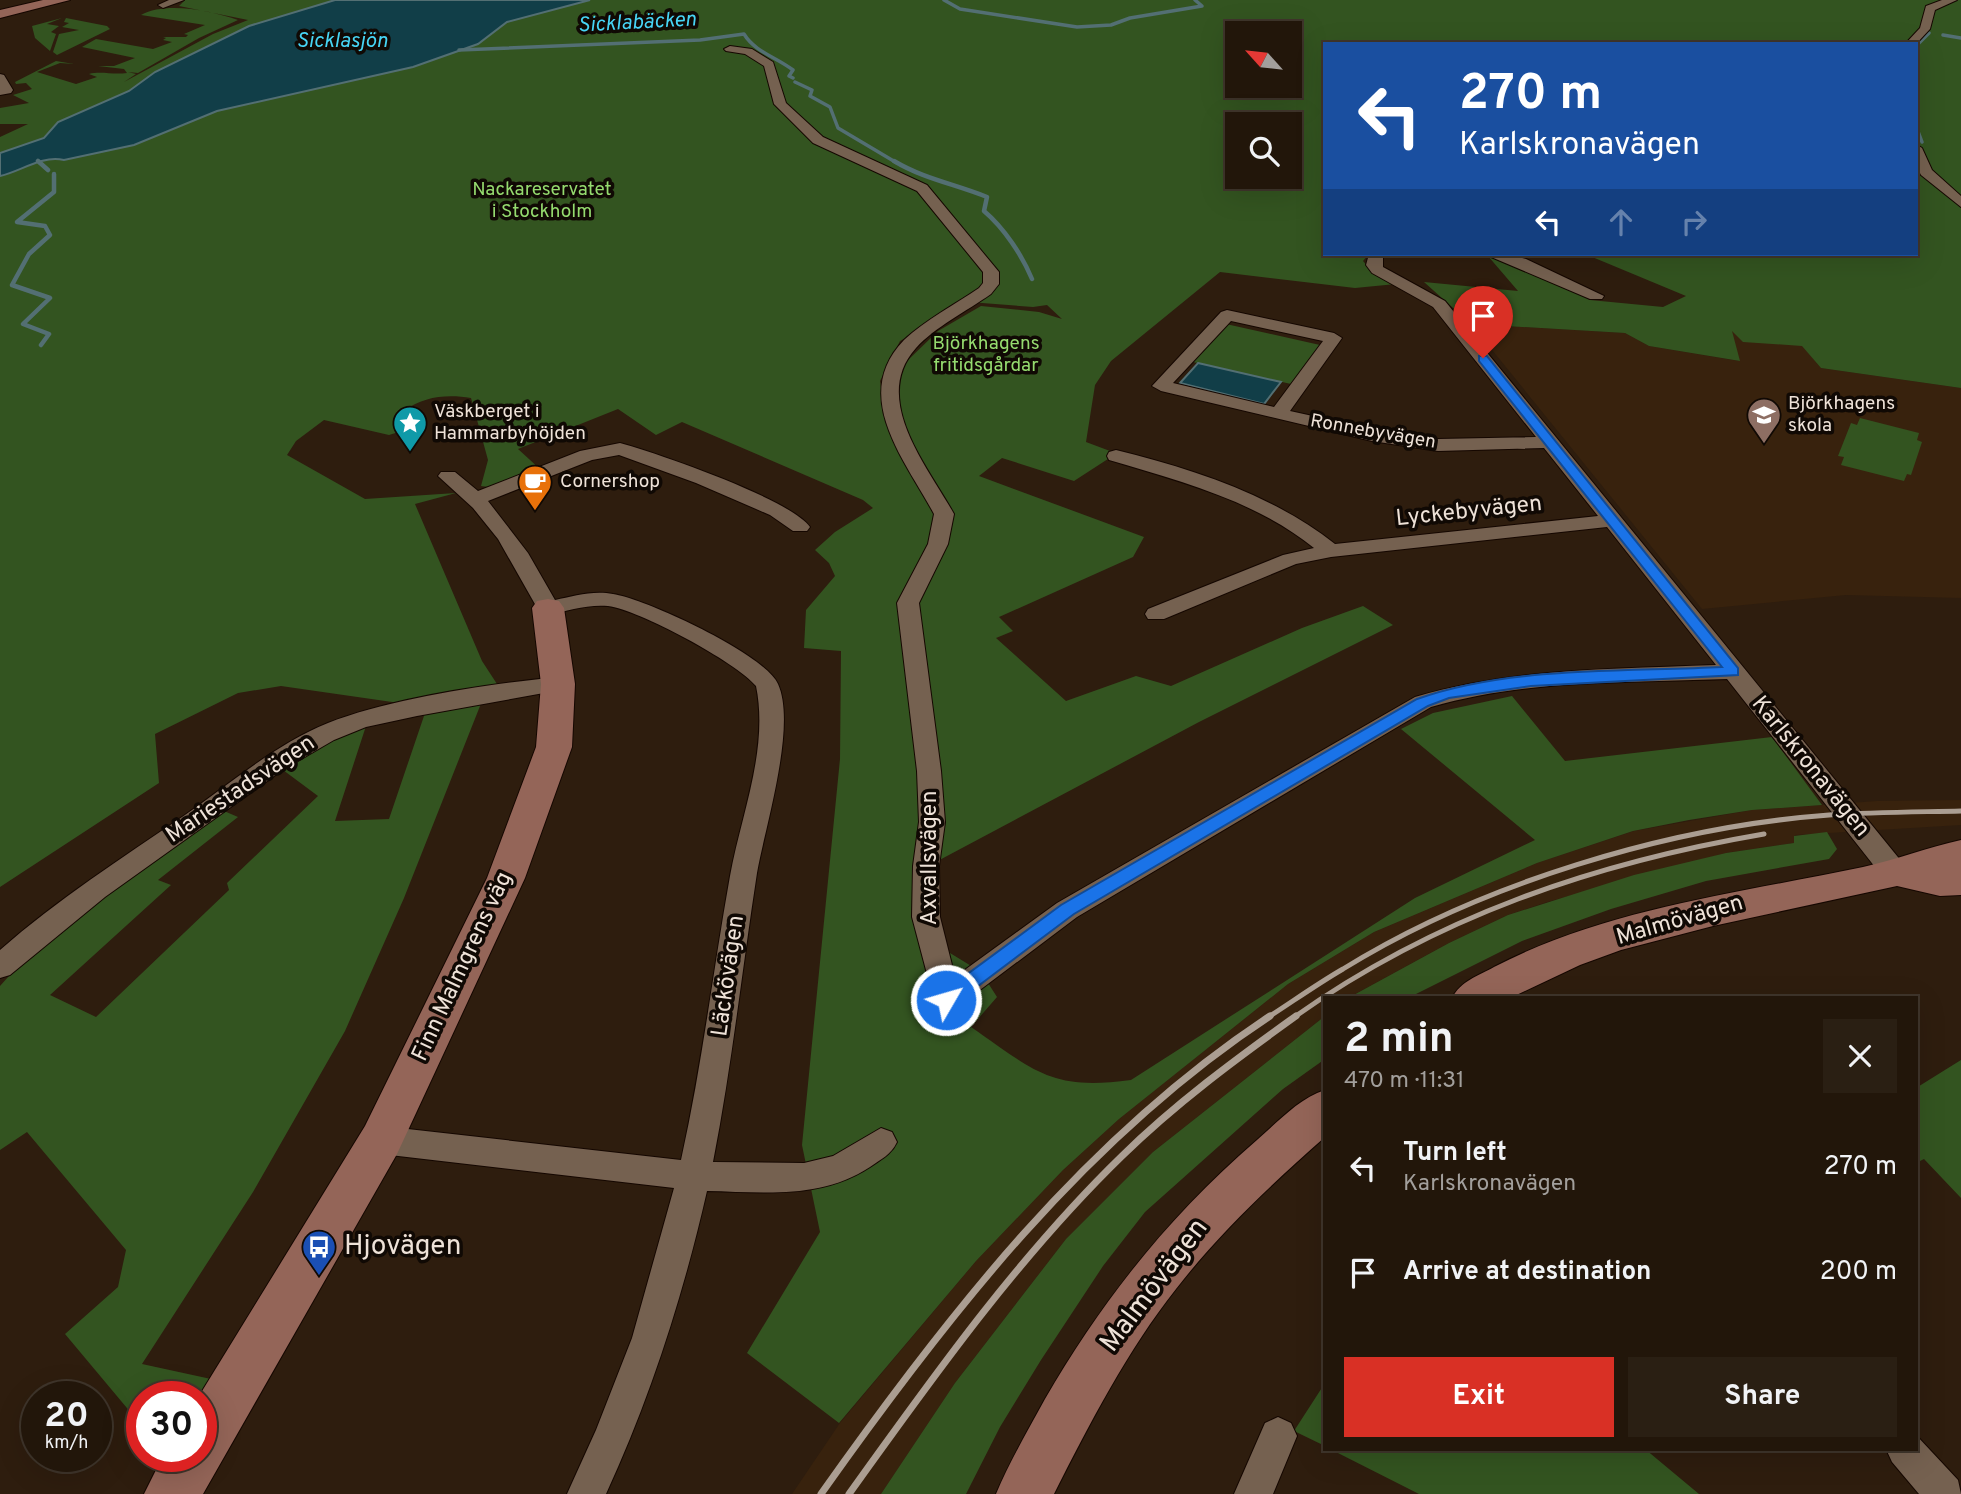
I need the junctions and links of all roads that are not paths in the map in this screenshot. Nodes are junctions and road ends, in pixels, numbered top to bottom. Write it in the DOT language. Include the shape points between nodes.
graph roads {
  1 [pos="55,0"];
  2 [pos="63,0"];
  3 [pos="179,0"];
  4 [pos="1952,0"];
  5 [pos="163,5"];
  6 [pos="0,13"];
  7 [pos="1912,42"];
  8 [pos="730,49"];
  9 [pos="0,77"];
  10 [pos="0,91"];
  11 [pos="1918,153"];
  12 [pos="1961,203"];
  13 [pos="1376,256"];
  14 [pos="1498,256"];
  15 [pos="1596,296"];
  16 [pos="1279,413"];
  17 [pos="1552,442"];
  18 [pos="1116,456"];
  19 [pos="448,476"];
  20 [pos="476,499"];
  21 [pos="1611,521"];
  22 [pos="800,527"];
  23 [pos="1331,551"];
  24 [pos="548,608"];
  25 [pos="1156,614"];
  26 [pos="1733,671"];
  27 [pos="558,684"];
  28 [pos="1961,854"];
  29 [pos="1896,874"];
  30 [pos="1961,881"];
  31 [pos="0,967"];
  32 [pos="1490,993"];
  33 [pos="1323,1111"];
  34 [pos="381,1140"];
  35 [pos="881,1142"];
  36 [pos="694,1176"];
  37 [pos="217,1417"];
  38 [pos="1279,1436"];
  39 [pos="1907,1451"];
  40 [pos="185,1472"];
  41 [pos="172,1494"];
  42 [pos="586,1494"];
  43 [pos="1024,1494"];
  44 [pos="1252,1494"];
  45 [pos="1944,1494"];
  1 -- 6 [label="street"];
  2 -- 6 [label="street"];
  3 -- 5 [label="street"];
  4 -- 7 [label="street" via="1930,8 1925,29"];
  8 -- 26 [label="street, Axvallsvägen" via="748,51 769,64 780,104 818,140 922,188 991,272 991,284 985,291 930,327 906,349 892,368 889,390 888,407 895,425 944,514 939,544 908,603 932,822 926,917 946,1000 1067,910 1423,702 1531,681"];
  9 -- 10 [label="street" via="7,90"];
  11 -- 12 [label="street" via="1926,172"];
  13 -- 17 [label="street, Karlskronavägen" via="1377,270 1439,304"];
  14 -- 15 [label="street"];
  16 -- 16 [label="street, Ronnebyvägen" via="1334,338 1227,315 1161,386"];
  16 -- 17 [label="street, Ronnebyvägen" via="1438,445"];
  17 -- 21 [label="street, Karlskronavägen"];
  18 -- 23 [label="street" via="1264,508 1295,522"];
  19 -- 20 [label="street, Finn Malmgrens väg"];
  20 -- 22 [label="street" via="587,455 620,449 777,511"];
  20 -- 24 [label="street, Finn Malmgrens väg" via="518,550"];
  21 -- 23 [label="street, Lyckebyvägen"];
  21 -- 26 [label="street, Karlskronavägen"];
  23 -- 25 [label="street, Lyckebyvägen" via="1290,559"];
  24 -- 27 [label="street, Finn Malmgrens väg"];
  24 -- 36 [label="street, Läckövägen" via="611,600 635,607 734,657 766,682 771,731"];
  26 -- 29 [label="street, Karlskronavägen"];
  27 -- 31 [label="street, Mariestadsvägen" via="507,689 365,720 325,734 117,875 35,934"];
  27 -- 34 [label="street, Finn Malmgrens väg" via="554,747 506,878"];
  28 -- 29 [label="street, Malmövägen"];
  29 -- 30 [label="street, Malmövägen"];
  29 -- 32 [label="street, Malmövägen" via="1686,916 1532,966"];
  33 -- 43 [label="street, Malmövägen" via="1222,1200 1179,1247 1115,1333"];
  34 -- 36 [label="street"];
  34 -- 37 [label="street, Finn Malmgrens väg"];
  35 -- 36 [label="street" via="841,1168 804,1178"];
  36 -- 42 [label="street, Läckövägen" via="657,1318 611,1444"];
  38 -- 44 [label="street"];
  39 -- 45 [label="street"];
  40 -- 41 [label="street"];
}
